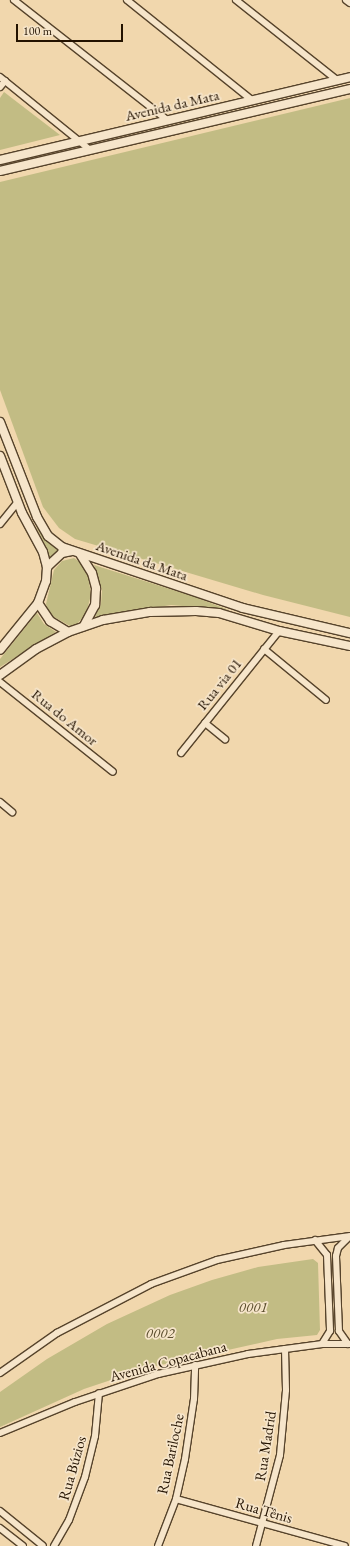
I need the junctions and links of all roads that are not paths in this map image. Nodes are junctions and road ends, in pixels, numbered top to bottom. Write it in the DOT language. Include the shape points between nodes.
graph roads {
  1 [pos="14,0"];
  2 [pos="127,0"];
  3 [pos="236,0"];
  4 [pos="346,0"];
  5 [pos="350,3"];
  6 [pos="350,77"];
  7 [pos="3,79"];
  8 [pos="337,80"];
  9 [pos="0,87"];
  10 [pos="350,89"];
  11 [pos="252,100"];
  12 [pos="167,120"];
  13 [pos="79,141"];
  14 [pos="90,150"];
  15 [pos="0,160"];
  16 [pos="0,171"];
  17 [pos="0,422"];
  18 [pos="0,456"];
  19 [pos="18,502"];
  20 [pos="0,524"];
  21 [pos="76,553"];
  22 [pos="47,566"];
  23 [pos="38,603"];
  24 [pos="84,626"];
  25 [pos="279,631"];
  26 [pos="68,632"];
  27 [pos="350,633"];
  28 [pos="350,646"];
  29 [pos="264,649"];
  30 [pos="0,650"];
  31 [pos="0,675"];
  32 [pos="0,682"];
  33 [pos="326,700"];
  34 [pos="205,723"];
  35 [pos="225,739"];
  36 [pos="181,753"];
  37 [pos="113,772"];
  38 [pos="0,802"];
  39 [pos="12,812"];
  40 [pos="349,1236"];
  41 [pos="315,1240"];
  42 [pos="322,1344"];
  43 [pos="349,1344"];
  44 [pos="285,1349"];
  45 [pos="195,1365"];
  46 [pos="0,1372"];
  47 [pos="99,1393"];
  48 [pos="0,1433"];
  49 [pos="176,1498"];
  50 [pos="0,1511"];
  51 [pos="263,1523"];
  52 [pos="0,1528"];
  53 [pos="22,1546"];
  54 [pos="43,1546"];
  55 [pos="54,1546"];
  56 [pos="158,1546"];
  57 [pos="256,1546"];
  58 [pos="344,1546"];
  1 -- 12 [label="street"];
  2 -- 11 [label="street"];
  3 -- 8 [label="street"];
  4 -- 5 [label="street"];
  6 -- 8 [label="street, Avenida da Mata"];
  7 -- 9 [label="street"];
  7 -- 13 [label="street"];
  8 -- 11 [label="street, Avenida da Mata"];
  10 -- 14 [label="street, Avenida da Mata"];
  11 -- 12 [label="street, Avenida da Mata"];
  12 -- 13 [label="street, Avenida da Mata"];
  13 -- 14 [label="street"];
  13 -- 15 [label="street, Avenida da Mata"];
  14 -- 16 [label="street, Avenida da Mata"];
  17 -- 21 [label="street, Avenida da Mata" via="43,530 52,540"];
  18 -- 19 [label="street"];
  19 -- 20 [label="street"];
  19 -- 22 [label="street" via="43,552"];
  21 -- 22 [label="street" via="62,553"];
  21 -- 24 [label="street" via="92,573 96,588 95,605"];
  21 -- 27 [label="street, Avenida da Mata" via="243,608"];
  22 -- 23 [label="street" via="46,581"];
  23 -- 26 [label="street" via="47,618"];
  23 -- 30 [label="street"];
  24 -- 25 [label="street" via="137,614 196,611 219,613"];
  24 -- 26 [label="street"];
  25 -- 28 [label="street"];
  25 -- 29 [label="street, Rua via 01"];
  26 -- 31 [label="street"];
  29 -- 33 [label="street"];
  29 -- 34 [label="street, Rua via 01"];
  32 -- 37 [label="street, Rua do Amor"];
  34 -- 35 [label="street"];
  34 -- 36 [label="street, Rua via 01"];
  38 -- 39 [label="street"];
  40 -- 41 [label="street"];
  40 -- 43 [label="street" via="338,1248 336,1256 339,1331"];
  41 -- 42 [label="street" via="328,1255 330,1331"];
  41 -- 46 [label="street" via="217,1260 151,1284 57,1333"];
  42 -- 43 [label="street, Avenida Copacabana"];
  42 -- 44 [label="street, Avenida Copacabana"];
  44 -- 45 [label="street, Avenida Copacabana"];
  44 -- 51 [label="street, Rua Madrid" via="284,1423 277,1468"];
  45 -- 47 [label="street, Avenida Copacabana"];
  45 -- 49 [label="street, Rua Bariloche" via="194,1399"];
  47 -- 48 [label="street, Avenida Copacabana"];
  47 -- 55 [label="street, Rua Búzios" via="96,1430 85,1477 69,1520"];
  49 -- 51 [label="street, Rua Tênis"];
  49 -- 56 [label="street, Rua Bariloche"];
  50 -- 54 [label="street"];
  51 -- 57 [label="street, Rua Madrid"];
  51 -- 58 [label="street, Rua Tênis"];
  52 -- 53 [label="street"];
}
